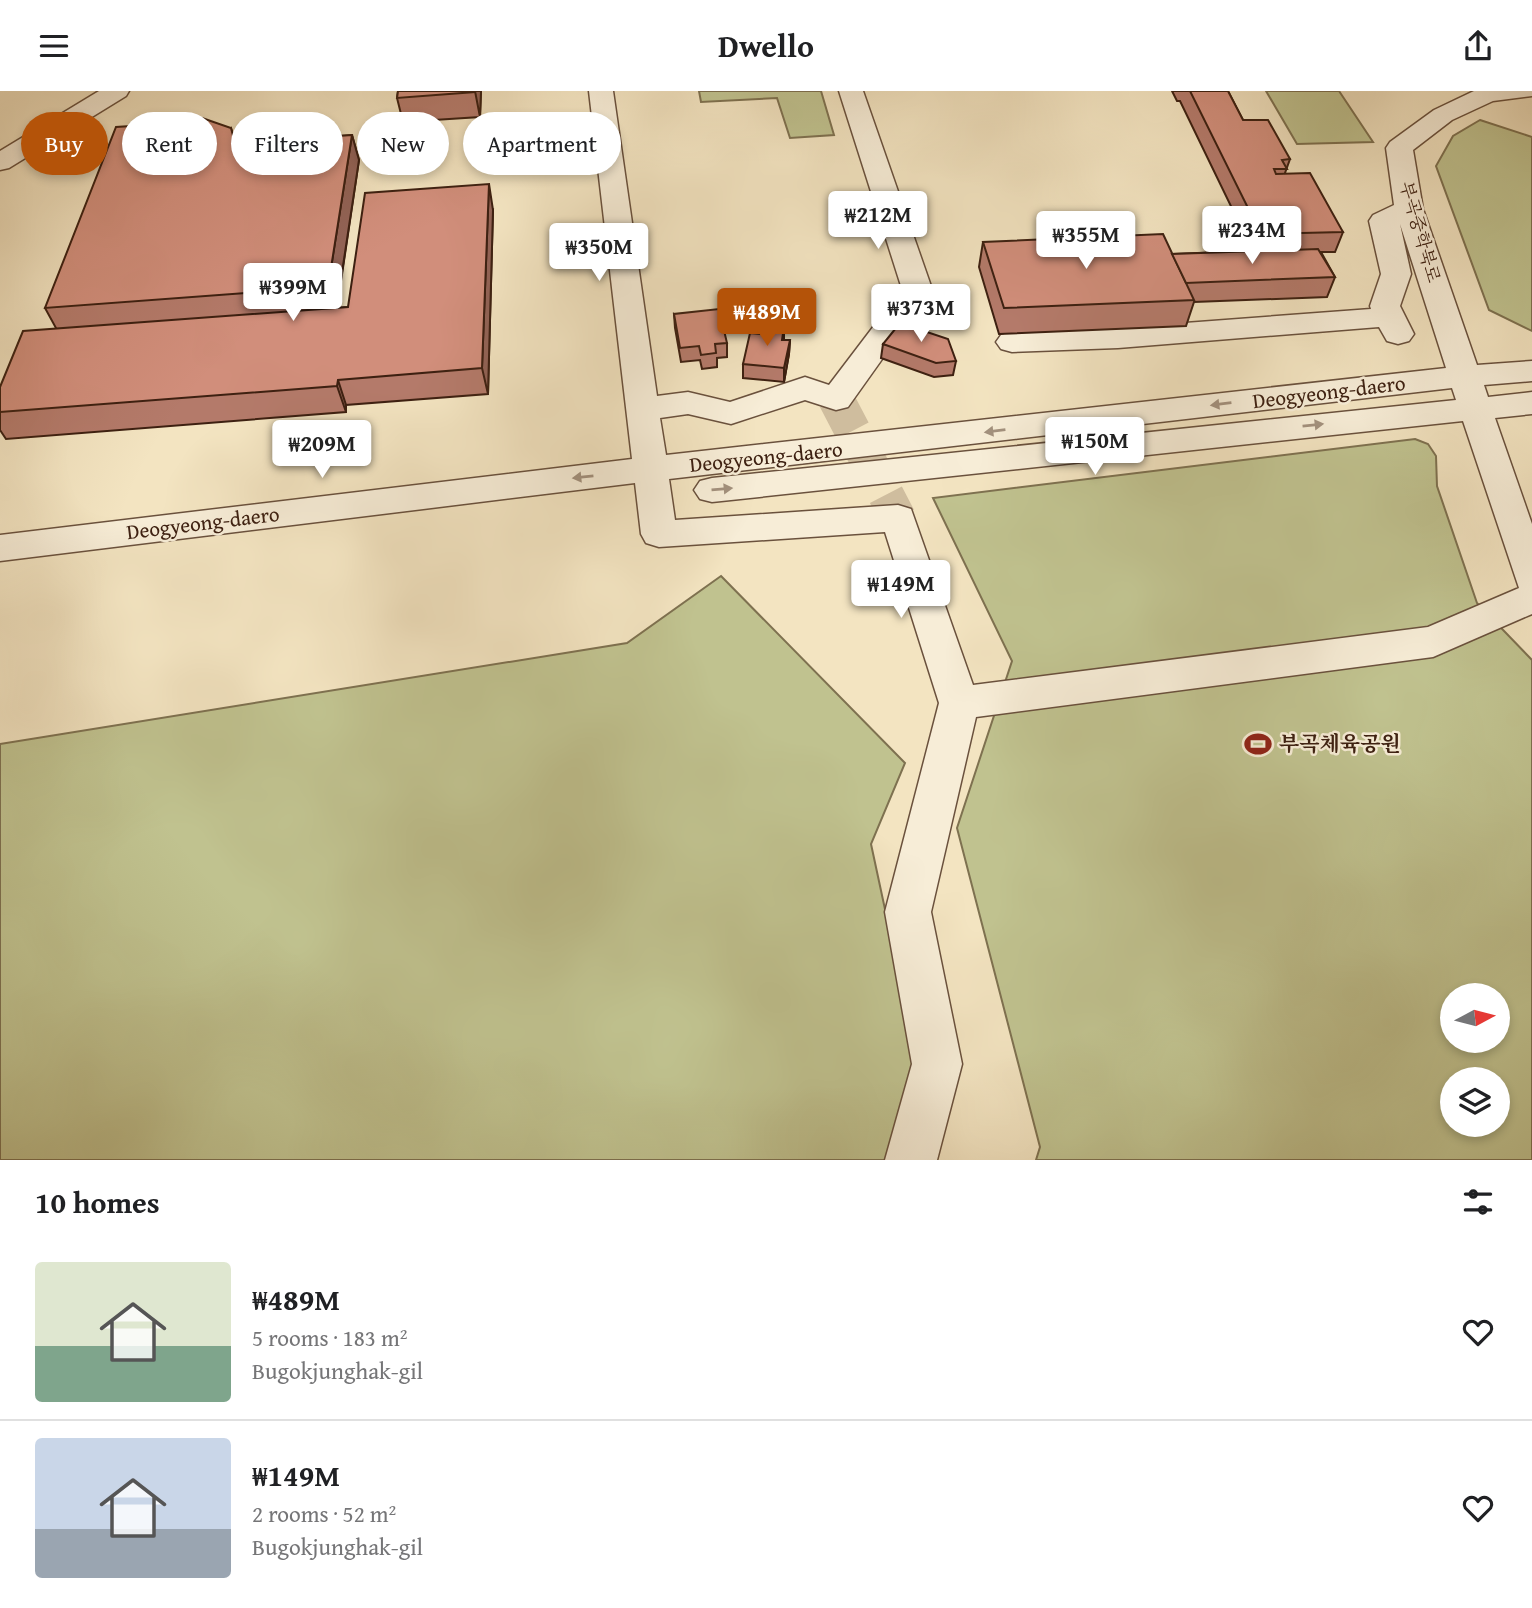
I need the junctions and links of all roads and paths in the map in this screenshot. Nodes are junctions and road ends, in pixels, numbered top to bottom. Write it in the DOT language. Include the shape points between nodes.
graph roads {
  1 [pos="117,91"];
  2 [pos="601,91"];
  3 [pos="851,91"];
  4 [pos="1523,91"];
  5 [pos="1438,103"];
  6 [pos="0,162"];
  7 [pos="1409,209"];
  8 [pos="1012,342"];
  9 [pos="1532,371"];
  10 [pos="1470,392"];
  11 [pos="1532,403"];
  12 [pos="642,409"];
  13 [pos="652,482"];
  14 [pos="0,548"];
  15 [pos="0,570"];
  16 [pos="1532,577"];
  17 [pos="1532,598"];
  18 [pos="959,703"];
  19 [pos="911,1160"];
  1 -- 6 [label="street"];
  2 -- 12 [label="street"];
  3 -- 12 [label="street" via="917,289 836,399 805,388 731,414 688,403"];
  4 -- 5 [label="street, 부곡중학북로"];
  5 -- 7 [label="street, 부곡중학북로" via="1399,148"];
  7 -- 8 [label="street" via="1383,221 1396,274 1385,306 1395,326"];
  7 -- 10 [label="street, 부곡중학북로"];
  9 -- 10 [label="street, Deogyeong-daero"];
  10 -- 11 [label="street, Deogyeong-daero"];
  10 -- 13 [label="street, Deogyeong-daero"];
  10 -- 16 [label="street, 부곡중학북로"];
  12 -- 13 [label="street"];
  13 -- 14 [label="street, Deogyeong-daero, one-way"];
  13 -- 15 [label="street, Deogyeong-daero" via="512,509"];
  13 -- 18 [label="street" via="659,534 898,518"];
  17 -- 18 [label="street" via="1433,642"];
  18 -- 19 [label="street" via="908,912 937,1064"];
}
